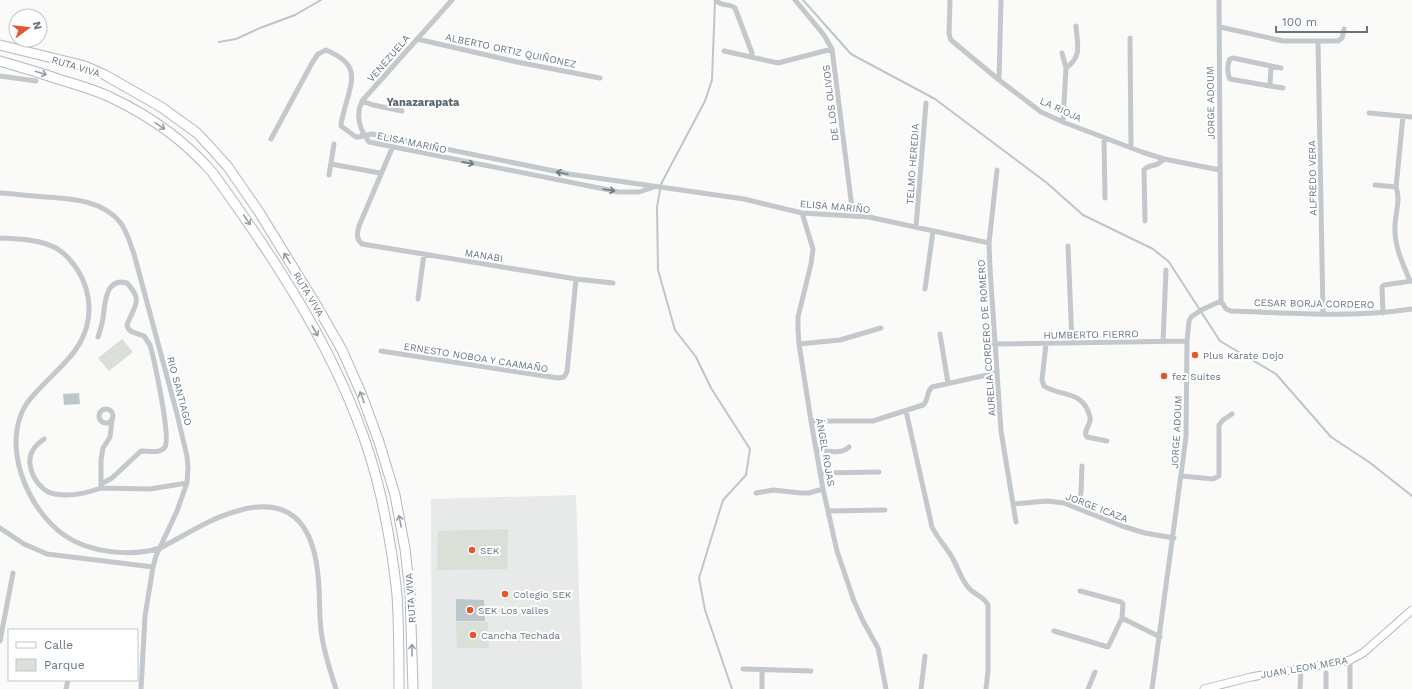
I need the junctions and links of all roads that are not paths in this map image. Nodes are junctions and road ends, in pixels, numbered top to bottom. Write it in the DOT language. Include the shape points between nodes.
graph roads {
  1 [pos="452,0"];
  2 [pos="716,0"];
  3 [pos="795,0"];
  4 [pos="950,0"];
  5 [pos="1001,0"];
  6 [pos="1219,0"];
  7 [pos="1076,26"];
  8 [pos="1220,27"];
  9 [pos="1344,30"];
  10 [pos="1130,38"];
  11 [pos="417,39"];
  12 [pos="1318,42"];
  13 [pos="16,48"];
  14 [pos="832,49"];
  15 [pos="724,50"];
  16 [pos="752,53"];
  17 [pos="1062,53"];
  18 [pos="0,61"];
  19 [pos="1271,66"];
  20 [pos="1066,68"];
  21 [pos="1281,68"];
  22 [pos="1219,70"];
  23 [pos="1228,71"];
  24 [pos="0,76"];
  25 [pos="600,78"];
  26 [pos="999,80"];
  27 [pos="36,81"];
  28 [pos="1270,86"];
  29 [pos="1283,88"];
  30 [pos="362,101"];
  31 [pos="926,103"];
  32 [pos="402,111"];
  33 [pos="1369,113"];
  34 [pos="1403,116"];
  35 [pos="1412,117"];
  36 [pos="1062,122"];
  37 [pos="363,135"];
  38 [pos="1104,138"];
  39 [pos="271,139"];
  40 [pos="396,139"];
  41 [pos="334,144"];
  42 [pos="392,148"];
  43 [pos="1131,148"];
  44 [pos="1164,159"];
  45 [pos="331,164"];
  46 [pos="997,170"];
  47 [pos="1220,170"];
  48 [pos="380,173"];
  49 [pos="329,175"];
  50 [pos="590,177"];
  51 [pos="1375,185"];
  52 [pos="589,186"];
  53 [pos="656,186"];
  54 [pos="1396,187"];
  55 [pos="0,193"];
  56 [pos="1105,198"];
  57 [pos="802,213"];
  58 [pos="853,216"];
  59 [pos="1145,221"];
  60 [pos="916,227"];
  61 [pos="934,232"];
  62 [pos="0,238"];
  63 [pos="989,243"];
  64 [pos="1068,246"];
  65 [pos="424,254"];
  66 [pos="1166,270"];
  67 [pos="576,279"];
  68 [pos="1411,281"];
  69 [pos="613,283"];
  70 [pos="925,289"];
  71 [pos="418,299"];
  72 [pos="1219,302"];
  73 [pos="1412,309"];
  74 [pos="1383,313"];
  75 [pos="1323,314"];
  76 [pos="881,328"];
  77 [pos="940,334"];
  78 [pos="98,337"];
  79 [pos="1187,341"];
  80 [pos="1163,342"];
  81 [pos="799,344"];
  82 [pos="994,344"];
  83 [pos="1046,344"];
  84 [pos="1072,344"];
  85 [pos="382,351"];
  86 [pos="996,372"];
  87 [pos="948,383"];
  88 [pos="906,411"];
  89 [pos="1232,414"];
  90 [pos="112,420"];
  91 [pos="811,421"];
  92 [pos="106,424"];
  93 [pos="110,437"];
  94 [pos="44,439"];
  95 [pos="1107,441"];
  96 [pos="849,447"];
  97 [pos="816,449"];
  98 [pos="1082,466"];
  99 [pos="879,472"];
  100 [pos="821,473"];
  101 [pos="1182,476"];
  102 [pos="187,483"];
  103 [pos="101,486"];
  104 [pos="823,489"];
  105 [pos="756,493"];
  106 [pos="1014,504"];
  107 [pos="1078,507"];
  108 [pos="885,510"];
  109 [pos="828,511"];
  110 [pos="1016,522"];
  111 [pos="0,528"];
  112 [pos="1174,538"];
  113 [pos="160,548"];
  114 [pos="153,567"];
  115 [pos="13,573"];
  116 [pos="1080,591"];
  117 [pos="1412,610"];
  118 [pos="1122,618"];
  119 [pos="1054,631"];
  120 [pos="1160,637"];
  121 [pos="0,640"];
  122 [pos="925,656"];
  123 [pos="1350,660"];
  124 [pos="743,669"];
  125 [pos="1301,669"];
  126 [pos="762,670"];
  127 [pos="811,671"];
  128 [pos="1095,672"];
  129 [pos="1326,673"];
  130 [pos="141,689"];
  131 [pos="336,689"];
  132 [pos="399,689"];
  133 [pos="413,689"];
  134 [pos="762,689"];
  135 [pos="886,689"];
  136 [pos="921,689"];
  137 [pos="986,689"];
  138 [pos="1088,689"];
  139 [pos="1152,689"];
  140 [pos="1204,689"];
  141 [pos="1300,689"];
  142 [pos="1326,689"];
  143 [pos="1350,689"];
  1 -- 11 [label="street, VENEZUELA"];
  2 -- 16 [label="street" via="720,4 735,8"];
  3 -- 14 [label="street, DE LOS OLIVOS" via="824,35"];
  4 -- 26 [label="street, LA RIOJA" via="951,40"];
  5 -- 26 [label="street"];
  6 -- 8 [label="street, JORGE ADOUM"];
  7 -- 20 [label="street" via="1076,58"];
  8 -- 12 [label="street" via="1283,41"];
  8 -- 22 [label="street, JORGE ADOUM"];
  9 -- 12 [label="street" via="1340,40"];
  10 -- 43 [label="street"];
  11 -- 25 [label="street, ALBERTO ORTIZ QUIÑONEZ"];
  11 -- 30 [label="street, VENEZUELA"];
  12 -- 75 [label="street, ALFREDO VERA"];
  133 -- 13 [label="highway, RUTA VIVA, one-way" via="410,593 405,550 395,495 379,442 342,350 259,212 228,168 197,133 161,107 105,74 85,66"];
  14 -- 15 [label="street" via="778,63"];
  14 -- 58 [label="street, DE LOS OLIVOS"];
  17 -- 20 [label="street"];
  18 -- 132 [label="highway, RUTA VIVA, one-way" via="112,97 173,135 212,172 276,263 328,356 348,398 368,451 381,496 396,586"];
  19 -- 21 [label="street"];
  19 -- 23 [label="street" via="1233,58 1229,60"];
  19 -- 28 [label="street"];
  20 -- 36 [label="street"];
  22 -- 23 [label="street"];
  22 -- 47 [label="street, JORGE ADOUM"];
  23 -- 28 [label="street" via="1232,80"];
  24 -- 27 [label="street"];
  26 -- 36 [label="street, LA RIOJA" via="1041,112"];
  28 -- 29 [label="street"];
  30 -- 32 [label="street"];
  30 -- 37 [label="street" via="358,116"];
  31 -- 60 [label="street, TELMO HEREDIA"];
  33 -- 34 [label="street"];
  34 -- 35 [label="street"];
  34 -- 54 [label="street"];
  36 -- 38 [label="street, LA RIOJA"];
  37 -- 39 [label="street" via="356,137 341,126 352,83 352,72 347,62 326,50 315,58"];
  37 -- 40 [label="street, ELISA MARIÑO" via="372,134"];
  37 -- 42 [label="street, ELISA MARIÑO" via="369,142"];
  38 -- 43 [label="street, LA RIOJA"];
  38 -- 56 [label="street"];
  40 -- 42 [label="street"];
  50 -- 40 [label="street, ELISA MARIÑO, one-way"];
  41 -- 45 [label="street"];
  42 -- 48 [label="street"];
  42 -- 52 [label="street, ELISA MARIÑO, one-way"];
  43 -- 44 [label="street, LA RIOJA"];
  44 -- 47 [label="street, LA RIOJA"];
  44 -- 59 [label="street" via="1158,165 1147,166 1144,170"];
  45 -- 48 [label="street"];
  45 -- 49 [label="street"];
  46 -- 63 [label="street, AURELIA CORDERO DE ROMERO"];
  47 -- 72 [label="street, JORGE ADOUM"];
  48 -- 65 [label="street, MANABI" via="359,226 358,241 365,246"];
  50 -- 52 [label="street"];
  50 -- 53 [label="street, ELISA MARIÑO"];
  51 -- 54 [label="street"];
  52 -- 53 [label="street, ELISA MARIÑO, one-way" via="631,193"];
  53 -- 57 [label="street, ELISA MARIÑO" via="744,199"];
  54 -- 68 [label="street" via="1399,194 1394,228 1399,256"];
  55 -- 102 [label="street, RIO SANTIAGO" via="82,201 97,205 113,214 125,229 176,410 187,456"];
  57 -- 58 [label="street, ELISA MARIÑO"];
  57 -- 81 [label="street, ÁNGEL ROJAS" via="812,243 813,255 798,317"];
  58 -- 60 [label="street, ELISA MARIÑO"];
  60 -- 61 [label="street, ELISA MARIÑO"];
  61 -- 63 [label="street, ELISA MARIÑO"];
  61 -- 70 [label="street"];
  62 -- 113 [label="street" via="28,240 57,248 76,266 89,303 87,322 80,341 61,367 33,395 21,414 16,452 28,492 35,505 53,526 64,536 77,542 119,553 141,553"];
  63 -- 82 [label="street, AURELIA CORDERO DE ROMERO"];
  64 -- 84 [label="street"];
  65 -- 67 [label="street, MANABI"];
  65 -- 71 [label="street"];
  66 -- 80 [label="street"];
  67 -- 69 [label="street, MANABI"];
  67 -- 85 [label="street, ERNESTO NOBOA Y CAAMAÑO" via="567,372 564,377"];
  68 -- 74 [label="street" via="1382,287"];
  72 -- 75 [label="street, CESAR BORJA CORDERO" via="1232,311"];
  72 -- 79 [label="street, JORGE ADOUM" via="1191,317"];
  73 -- 74 [label="street, CESAR BORJA CORDERO"];
  74 -- 75 [label="street, CESAR BORJA CORDERO"];
  76 -- 81 [label="street" via="840,340"];
  77 -- 87 [label="street"];
  78 -- 103 [label="street" via="110,287 120,282 127,283 136,299 127,328 144,336 150,345 166,434 166,442 161,450 141,451"];
  79 -- 80 [label="street, HUMBERTO FIERRO"];
  79 -- 101 [label="street, JORGE ADOUM" via="1187,423"];
  80 -- 84 [label="street, HUMBERTO FIERRO"];
  81 -- 91 [label="street, ÁNGEL ROJAS"];
  82 -- 83 [label="street, HUMBERTO FIERRO"];
  82 -- 86 [label="street, AURELIA CORDERO DE ROMERO"];
  83 -- 84 [label="street, HUMBERTO FIERRO"];
  83 -- 95 [label="street" via="1043,384 1046,388 1076,397 1090,416 1086,436"];
  86 -- 87 [label="street"];
  86 -- 106 [label="street, AURELIA CORDERO DE ROMERO" via="1002,442"];
  87 -- 88 [label="street" via="930,388 924,404"];
  88 -- 91 [label="street" via="873,421"];
  88 -- 137 [label="street" via="932,527 953,559 967,587 988,605"];
  89 -- 101 [label="street" via="1219,425 1218,477 1213,479"];
  90 -- 92 [label="street"];
  90 -- 92 [label="street" via="111,411 102,409 99,419"];
  90 -- 93 [label="street"];
  91 -- 97 [label="street, ÁNGEL ROJAS"];
  92 -- 93 [label="street"];
  93 -- 103 [label="street" via="103,448"];
  94 -- 103 [label="street" via="33,449 29,458 30,467 43,489 54,494 72,494 89,492"];
  96 -- 97 [label="street" via="839,451"];
  97 -- 100 [label="street, ÁNGEL ROJAS"];
  98 -- 107 [label="street"];
  99 -- 100 [label="street"];
  100 -- 104 [label="street, ÁNGEL ROJAS"];
  101 -- 112 [label="street, JORGE ADOUM"];
  102 -- 103 [label="street" via="150,489"];
  102 -- 113 [label="street, RIO SANTIAGO"];
  104 -- 105 [label="street" via="809,493 774,490"];
  104 -- 109 [label="street, ÁNGEL ROJAS"];
  106 -- 107 [label="street, JORGE ICAZA" via="1047,501"];
  106 -- 110 [label="street, AURELIA CORDERO DE ROMERO"];
  107 -- 112 [label="street, JORGE ICAZA" via="1134,530"];
  108 -- 109 [label="street"];
  109 -- 135 [label="street, ÁNGEL ROJAS" via="845,577 863,621 878,648"];
  111 -- 114 [label="street" via="24,544 47,554"];
  112 -- 120 [label="street, JORGE ADOUM"];
  113 -- 114 [label="street, RIO SANTIAGO"];
  113 -- 131 [label="street" via="224,515 247,508 279,508 297,518 304,526 314,548 319,576 321,632"];
  114 -- 130 [label="street, RIO SANTIAGO" via="145,616"];
  115 -- 121 [label="street"];
  116 -- 118 [label="street" via="1121,602"];
  117 -- 123 [label="street, JUAN LEON MERA" via="1363,653"];
  118 -- 119 [label="street" via="1108,647"];
  118 -- 120 [label="street"];
  120 -- 139 [label="street, JORGE ADOUM"];
  122 -- 136 [label="street"];
  123 -- 125 [label="street, JUAN LEON MERA"];
  123 -- 143 [label="street"];
  124 -- 126 [label="street"];
  125 -- 140 [label="street, JUAN LEON MERA" via="1251,677"];
  125 -- 141 [label="street"];
  126 -- 127 [label="street"];
  126 -- 134 [label="street"];
  128 -- 138 [label="street"];
  129 -- 142 [label="street"];
}
